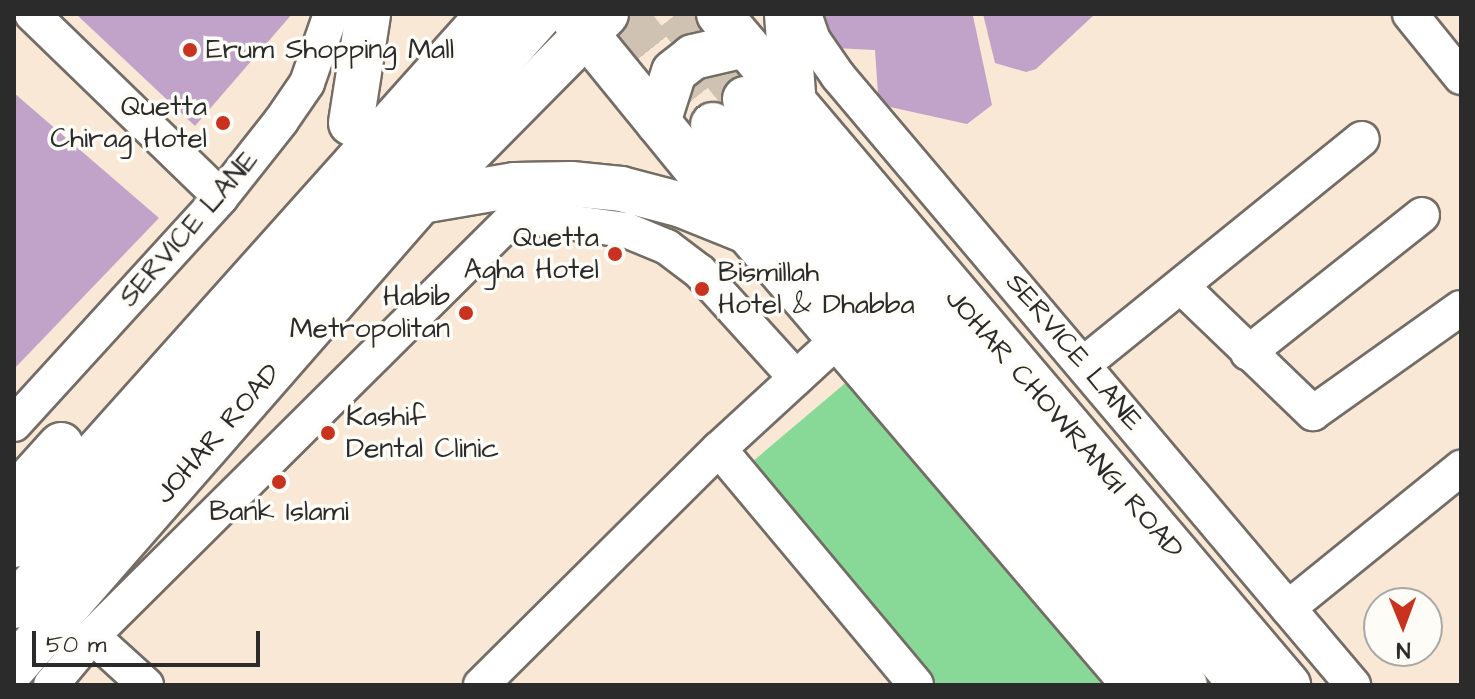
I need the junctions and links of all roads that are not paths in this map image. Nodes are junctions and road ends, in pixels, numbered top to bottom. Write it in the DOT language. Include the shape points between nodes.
graph roads {
  1 [pos="32,14"];
  2 [pos="456,14"];
  3 [pos="489,14"];
  4 [pos="541,14"];
  5 [pos="1410,14"];
  6 [pos="587,20"];
  7 [pos="798,28"];
  8 [pos="732,29"];
  9 [pos="346,31"];
  10 [pos="1461,77"];
  11 [pos="794,107"];
  12 [pos="658,122"];
  13 [pos="351,123"];
  14 [pos="1362,139"];
  15 [pos="221,197"];
  16 [pos="516,200"];
  17 [pos="421,201"];
  18 [pos="1422,215"];
  19 [pos="748,232"];
  20 [pos="1182,287"];
  21 [pos="1461,308"];
  22 [pos="841,337"];
  23 [pos="1248,353"];
  24 [pos="1085,363"];
  25 [pos="796,378"];
  26 [pos="14,424"];
  27 [pos="719,449"];
  28 [pos="1461,468"];
  29 [pos="14,497"];
  30 [pos="14,545"];
  31 [pos="14,606"];
  32 [pos="1288,608"];
  33 [pos="92,636"];
  34 [pos="14,667"];
  35 [pos="488,682"];
  36 [pos="51,685"];
  37 [pos="146,685"];
  38 [pos="916,685"];
  39 [pos="1135,685"];
  40 [pos="1185,685"];
  41 [pos="1242,685"];
  42 [pos="1288,685"];
  43 [pos="1353,685"];
  1 -- 15 [label="street"];
  2 -- 13 [label="main road"];
  3 -- 30 [label="main road"];
  4 -- 31 [label="main road"];
  5 -- 10 [label="street"];
  6 -- 12 [label="main road"];
  6 -- 17 [label="main road, JOHAR ROAD"];
  7 -- 11 [label="main road"];
  7 -- 24 [label="street, SERVICE LANE"];
  8 -- 11 [label="main road, JOHAR CHOWRANGI ROAD"];
  8 -- 12 [label="main road" via="674,72"];
  9 -- 13 [label="main road"];
  9 -- 15 [label="street, SERVICE LANE"];
  11 -- 42 [label="main road, JOHAR CHOWRANGI ROAD"];
  12 -- 19 [label="main road"];
  13 -- 29 [label="main road"];
  14 -- 20 [label="street"];
  15 -- 26 [label="street, SERVICE LANE"];
  16 -- 17 [label="main road"];
  16 -- 19 [label="main road" via="621,189 682,205"];
  16 -- 25 [label="street" via="626,230 667,247 700,272"];
  16 -- 33 [label="street"];
  17 -- 34 [label="main road, JOHAR ROAD"];
  18 -- 23 [label="street"];
  19 -- 22 [label="main road"];
  20 -- 23 [label="street"];
  20 -- 24 [label="street"];
  21 -- 23 [label="street" via="1321,411 1306,411"];
  22 -- 25 [label="street"];
  22 -- 39 [label="main road"];
  24 -- 32 [label="street, SERVICE LANE"];
  25 -- 27 [label="street"];
  27 -- 35 [label="street"];
  27 -- 38 [label="street"];
  28 -- 32 [label="street"];
  32 -- 43 [label="street, SERVICE LANE"];
  33 -- 36 [label="street"];
  33 -- 37 [label="street"];
  40 -- 41 [label="main road, JOHAR CHOWRANGI ROAD" via="729,112"];
}
